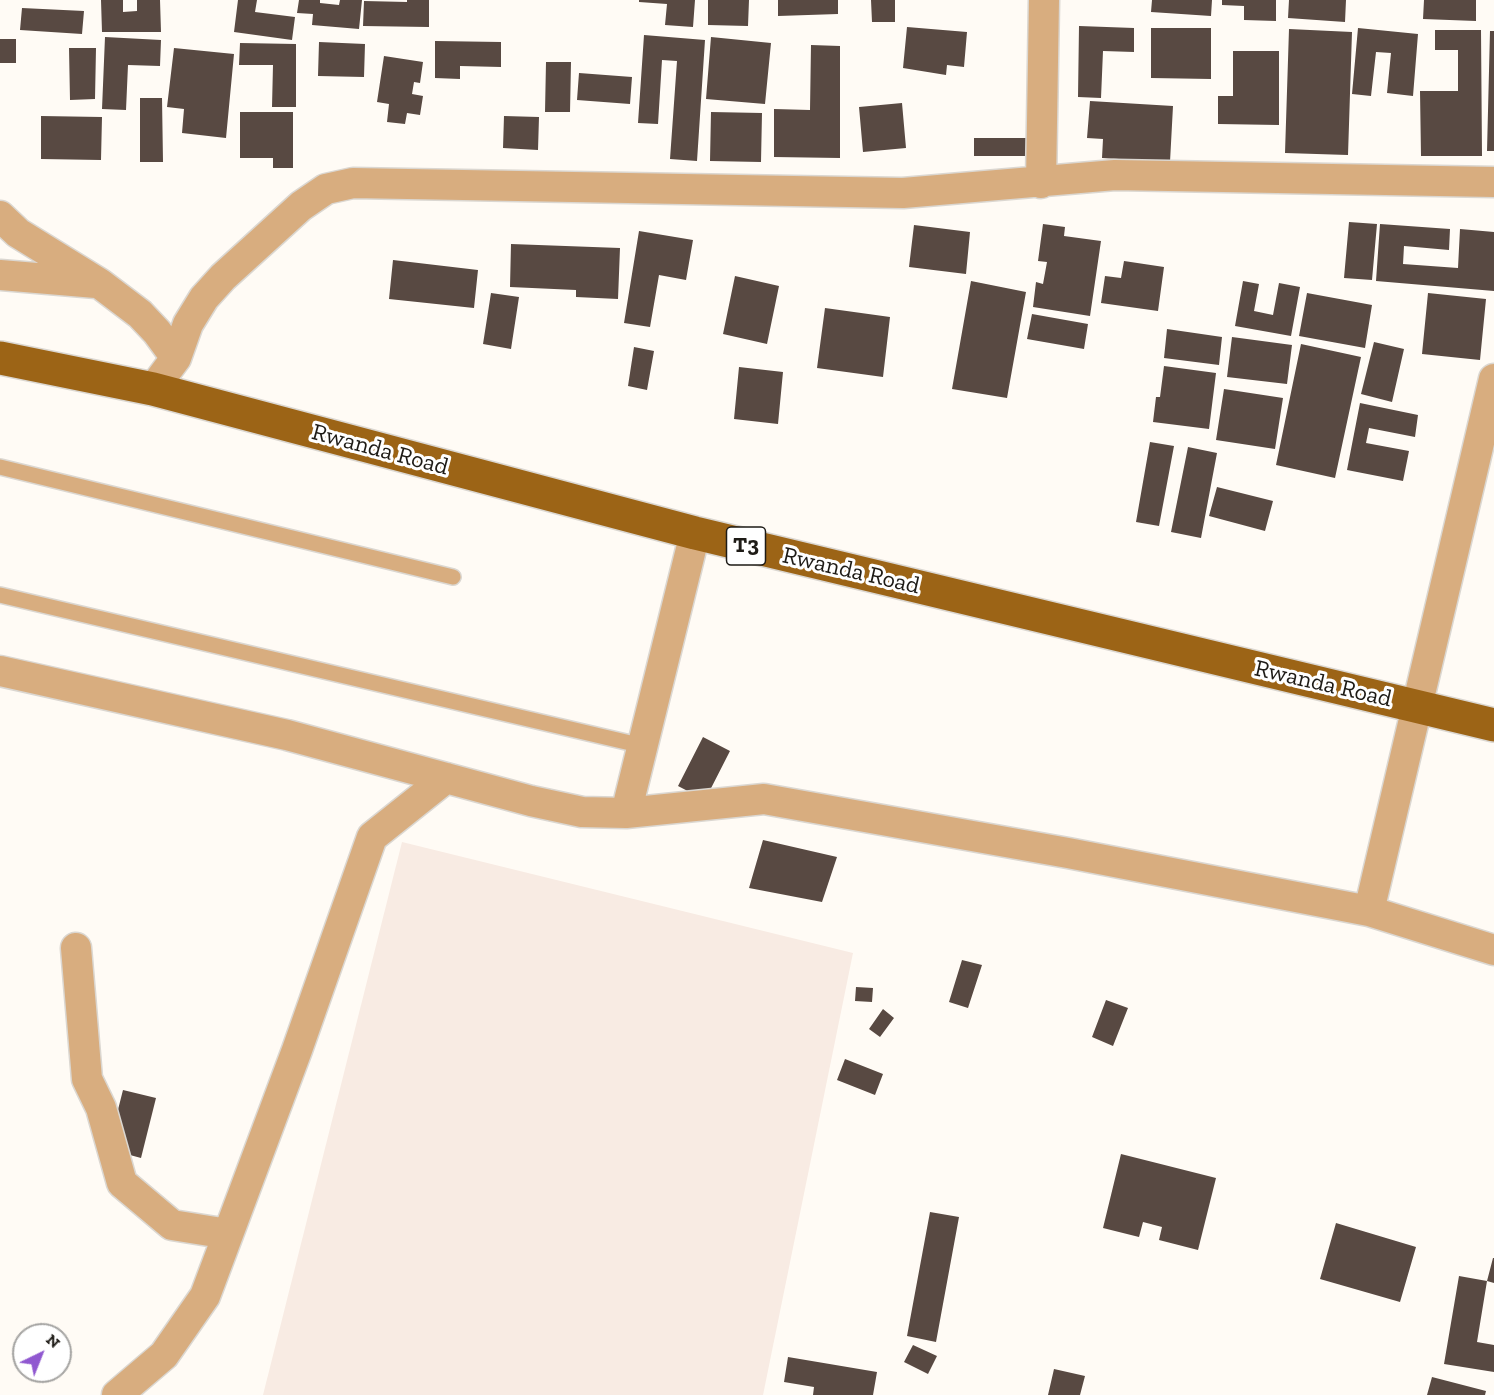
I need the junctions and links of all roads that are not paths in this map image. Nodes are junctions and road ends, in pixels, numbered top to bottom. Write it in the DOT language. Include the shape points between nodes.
graph roads {
  1 [pos="1044,0"];
  2 [pos="1494,182"];
  3 [pos="1041,183"];
  4 [pos="0,216"];
  5 [pos="0,275"];
  6 [pos="99,283"];
  7 [pos="0,357"];
  8 [pos="176,358"];
  9 [pos="1494,379"];
  10 [pos="153,389"];
  11 [pos="0,467"];
  12 [pos="694,534"];
  13 [pos="453,578"];
  14 [pos="0,595"];
  15 [pos="0,671"];
  16 [pos="1416,706"];
  17 [pos="1494,725"];
  18 [pos="643,746"];
  19 [pos="446,778"];
  20 [pos="626,813"];
  21 [pos="1369,911"];
  22 [pos="76,948"];
  23 [pos="1494,951"];
  24 [pos="228,1234"];
  25 [pos="117,1395"];
  1 -- 3 [label="street"];
  2 -- 3 [label="street" via="1115,175"];
  3 -- 8 [label="street" via="903,193 353,183 326,189 301,206 223,277 188,324"];
  4 -- 6 [label="street" via="18,234"];
  5 -- 6 [label="street"];
  6 -- 8 [label="street" via="140,314"];
  7 -- 10 [label="highway, Rwanda Road / T3"];
  8 -- 10 [label="street"];
  9 -- 16 [label="street"];
  10 -- 12 [label="highway, Rwanda Road / T3"];
  11 -- 13 [label="lane"];
  12 -- 16 [label="highway, Rwanda Road / T3"];
  12 -- 18 [label="street"];
  14 -- 18 [label="lane"];
  15 -- 19 [label="street" via="287,735"];
  16 -- 17 [label="highway, Rwanda Road / T3"];
  16 -- 21 [label="street"];
  18 -- 20 [label="street"];
  19 -- 20 [label="street" via="582,812"];
  19 -- 24 [label="street" via="372,837"];
  20 -- 21 [label="street" via="764,799"];
  21 -- 23 [label="street"];
  22 -- 24 [label="street" via="87,1079 101,1108 122,1183 172,1225"];
  24 -- 25 [label="street" via="205,1296 164,1355"];
}
